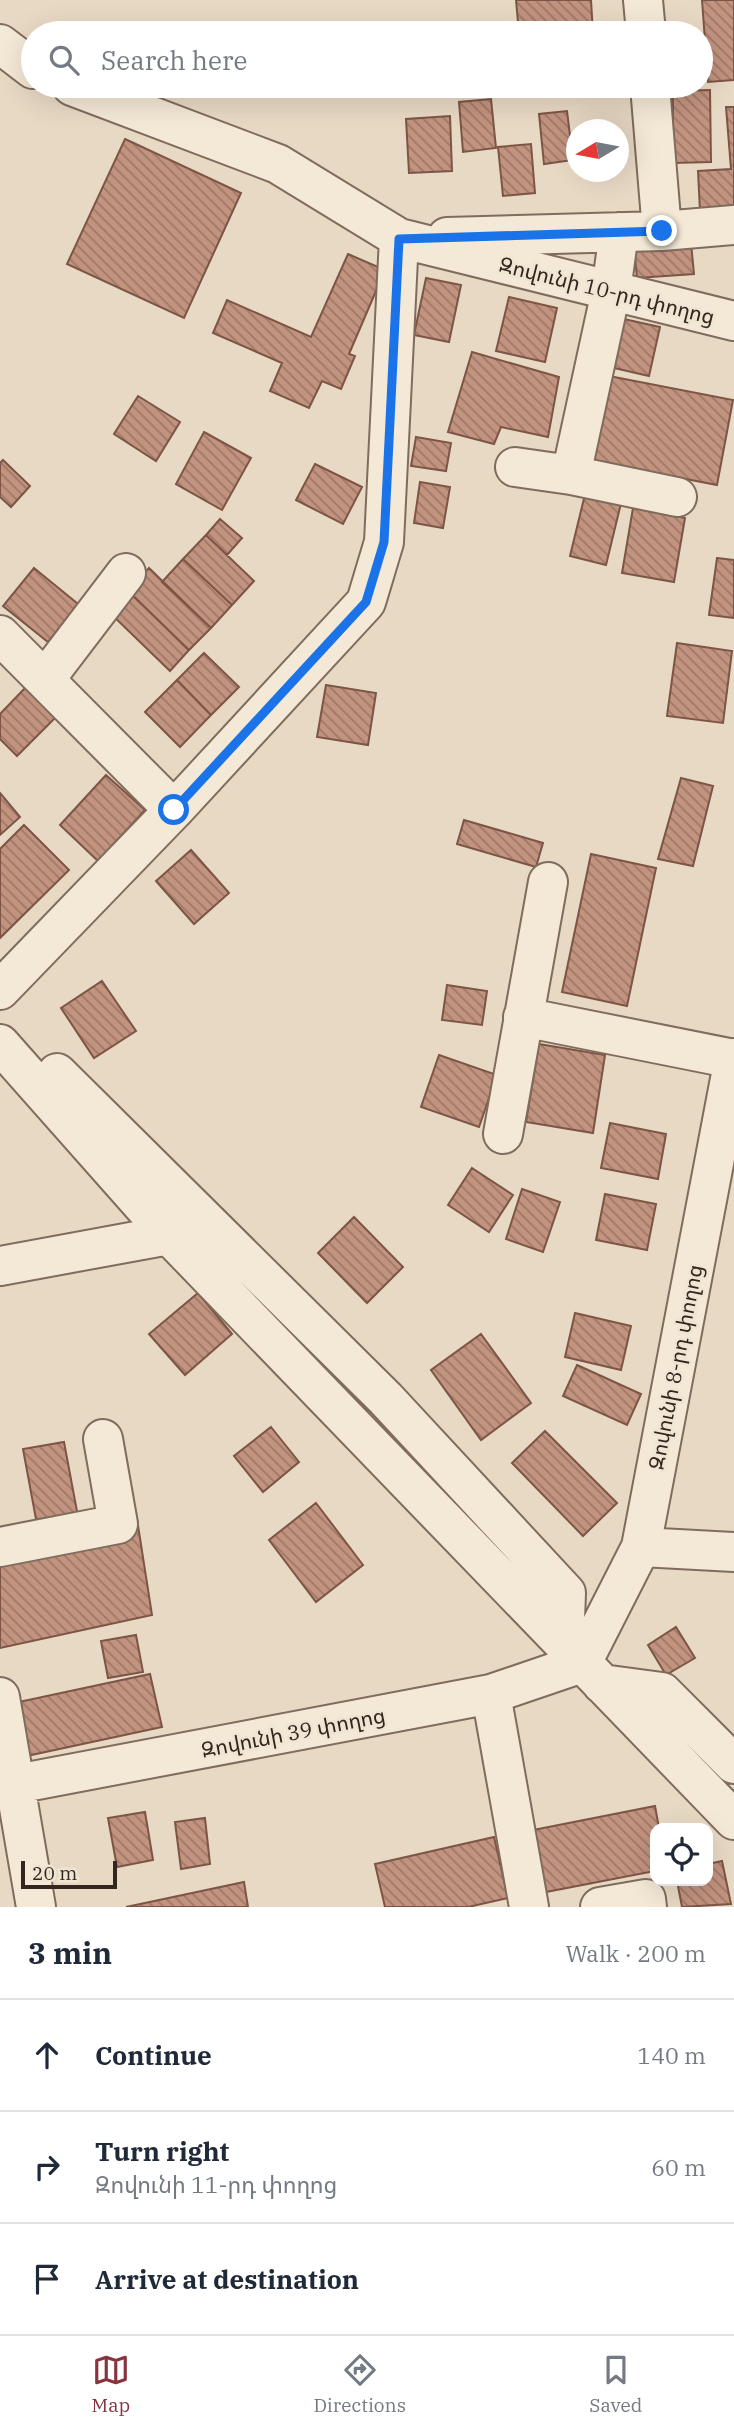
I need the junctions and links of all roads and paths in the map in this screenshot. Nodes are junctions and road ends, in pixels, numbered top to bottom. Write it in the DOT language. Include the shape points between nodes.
graph roads {
  1 [pos="643,0"];
  2 [pos="645,21"];
  3 [pos="0,44"];
  4 [pos="21,61"];
  5 [pos="21,72"];
  6 [pos="0,74"];
  7 [pos="104,98"];
  8 [pos="651,98"];
  9 [pos="734,225"];
  10 [pos="662,231"];
  11 [pos="619,232"];
  12 [pos="399,239"];
  13 [pos="611,291"];
  14 [pos="734,321"];
  15 [pos="515,467"];
  16 [pos="571,475"];
  17 [pos="677,497"];
  18 [pos="126,573"];
  19 [pos="0,635"];
  20 [pos="46,678"];
  21 [pos="174,810"];
  22 [pos="548,883"];
  23 [pos="0,989"];
  24 [pos="523,1017"];
  25 [pos="0,1027"];
  26 [pos="0,1044"];
  27 [pos="734,1058"];
  28 [pos="503,1134"];
  29 [pos="201,1216"];
  30 [pos="169,1235"];
  31 [pos="0,1266"];
  32 [pos="103,1439"];
  33 [pos="0,1546"];
  34 [pos="641,1547"];
  35 [pos="734,1552"];
  36 [pos="583,1664"];
  37 [pos="491,1695"];
  38 [pos="0,1697"];
  39 [pos="734,1764"];
  40 [pos="7,1786"];
  41 [pos="734,1820"];
  42 [pos="36,1907"];
  43 [pos="529,1907"];
  44 [pos="600,1907"];
  45 [pos="647,1907"];
  1 -- 2 [label="street"];
  3 -- 4 [label="street"];
  5 -- 6 [label="street"];
  7 -- 12 [label="street, Զովունի 10-րդ փողոց" via="278,164"];
  8 -- 10 [label="street"];
  9 -- 10 [label="street"];
  10 -- 11 [label="street"];
  11 -- 12 [label="street"];
  11 -- 13 [label="street"];
  12 -- 13 [label="street, Զովունի 10-րդ փողոց"];
  12 -- 21 [label="street" via="384,542 366,602"];
  13 -- 14 [label="street, Զովունի 10-րդ փողոց"];
  13 -- 16 [label="street"];
  15 -- 16 [label="street"];
  16 -- 17 [label="street"];
  18 -- 20 [label="street"];
  19 -- 20 [label="street"];
  20 -- 21 [label="street"];
  21 -- 23 [label="street"];
  22 -- 24 [label="street"];
  24 -- 27 [label="street"];
  24 -- 28 [label="street"];
  25 -- 29 [label="street" via="20,1037"];
  26 -- 30 [label="street"];
  27 -- 34 [label="street, Զովունի 8-րդ փողոց"];
  29 -- 30 [label="street"];
  29 -- 36 [label="street" via="386,1399 566,1593"];
  30 -- 31 [label="street"];
  30 -- 36 [label="street"];
  32 -- 33 [label="street" via="118,1524"];
  34 -- 35 [label="street"];
  34 -- 36 [label="street, Զովունի 8-րդ փողոց"];
  36 -- 37 [label="street, Զովունի 39 փողոց"];
  36 -- 39 [label="street" via="662,1692"];
  36 -- 41 [label="street"];
  37 -- 40 [label="street, Զովունի 39 փողոց"];
  37 -- 43 [label="street"];
  38 -- 40 [label="street"];
  40 -- 42 [label="street"];
  44 -- 45 [label="street" via="646,1899"];
}
